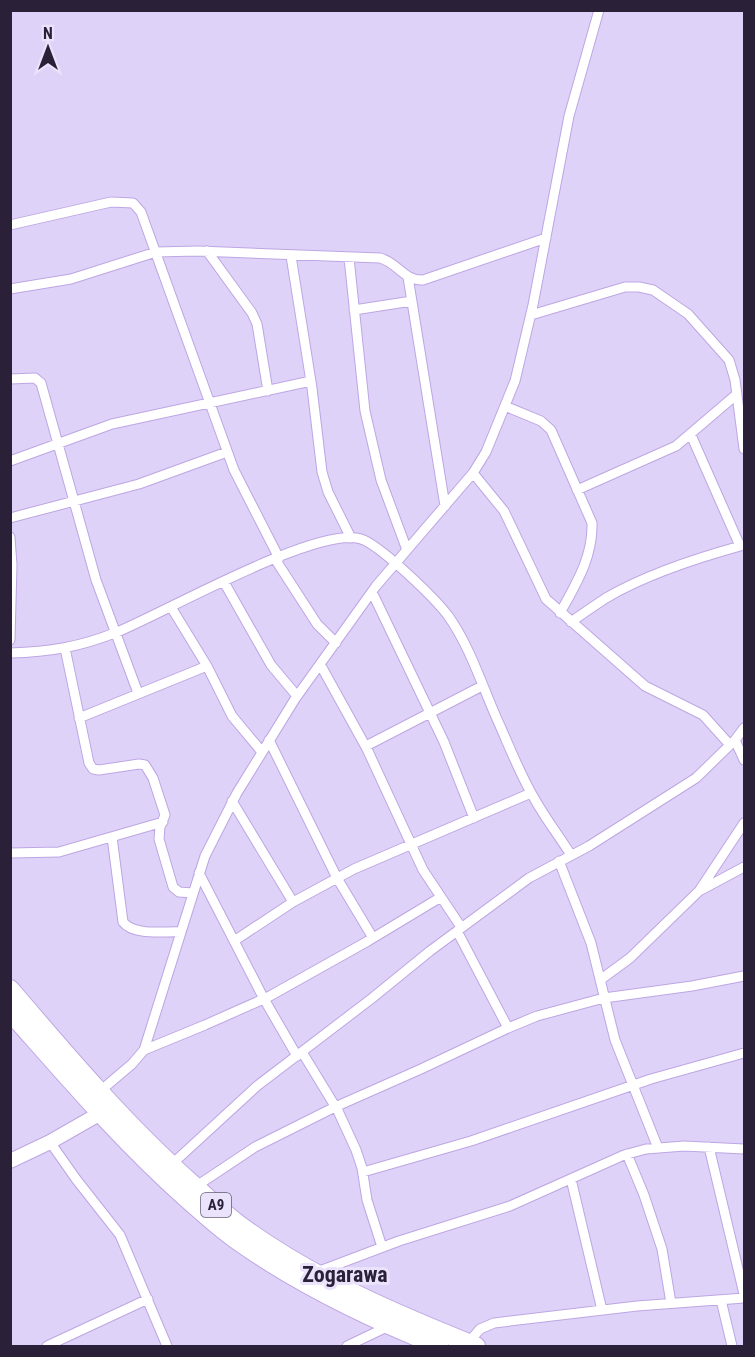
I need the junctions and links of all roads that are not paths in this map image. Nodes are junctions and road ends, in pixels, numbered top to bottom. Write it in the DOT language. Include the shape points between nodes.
graph roads {
  1 [pos="598,10"];
  2 [pos="10,225"];
  3 [pos="546,238"];
  4 [pos="207,251"];
  5 [pos="156,252"];
  6 [pos="291,256"];
  7 [pos="349,258"];
  8 [pos="408,277"];
  9 [pos="10,289"];
  10 [pos="412,301"];
  11 [pos="354,310"];
  12 [pos="531,315"];
  13 [pos="10,379"];
  14 [pos="311,381"];
  15 [pos="268,390"];
  16 [pos="737,394"];
  17 [pos="209,403"];
  18 [pos="505,406"];
  19 [pos="692,435"];
  20 [pos="58,442"];
  21 [pos="744,449"];
  22 [pos="227,452"];
  23 [pos="10,461"];
  24 [pos="473,473"];
  25 [pos="577,489"];
  26 [pos="73,502"];
  27 [pos="446,506"];
  28 [pos="10,518"];
  29 [pos="10,537"];
  30 [pos="351,538"];
  31 [pos="742,545"];
  32 [pos="407,550"];
  33 [pos="277,558"];
  34 [pos="396,563"];
  35 [pos="224,582"];
  36 [pos="372,592"];
  37 [pos="171,607"];
  38 [pos="560,613"];
  39 [pos="571,622"];
  40 [pos="117,632"];
  41 [pos="10,640"];
  42 [pos="336,644"];
  43 [pos="65,648"];
  44 [pos="10,653"];
  45 [pos="320,664"];
  46 [pos="207,666"];
  47 [pos="482,686"];
  48 [pos="138,693"];
  49 [pos="297,696"];
  50 [pos="430,714"];
  51 [pos="79,718"];
  52 [pos="744,728"];
  53 [pos="269,740"];
  54 [pos="733,743"];
  55 [pos="366,746"];
  56 [pos="262,752"];
  57 [pos="744,760"];
  58 [pos="531,793"];
  59 [pos="232,801"];
  60 [pos="474,818"];
  61 [pos="163,822"];
  62 [pos="744,823"];
  63 [pos="112,837"];
  64 [pos="411,845"];
  65 [pos="10,854"];
  66 [pos="571,855"];
  67 [pos="559,861"];
  68 [pos="744,867"];
  69 [pos="199,873"];
  70 [pos="338,878"];
  71 [pos="699,891"];
  72 [pos="193,893"];
  73 [pos="441,897"];
  74 [pos="293,902"];
  75 [pos="459,929"];
  76 [pos="181,932"];
  77 [pos="373,938"];
  78 [pos="234,940"];
  79 [pos="744,976"];
  80 [pos="600,980"];
  81 [pos="10,989"];
  82 [pos="604,998"];
  83 [pos="264,999"];
  84 [pos="10,1012"];
  85 [pos="508,1028"];
  86 [pos="144,1050"];
  87 [pos="744,1053"];
  88 [pos="299,1054"];
  89 [pos="633,1085"];
  90 [pos="99,1092"];
  91 [pos="336,1107"];
  92 [pos="99,1114"];
  93 [pos="50,1142"];
  94 [pos="709,1147"];
  95 [pos="658,1148"];
  96 [pos="744,1149"];
  97 [pos="627,1154"];
  98 [pos="11,1160"];
  99 [pos="171,1166"];
  100 [pos="363,1172"];
  101 [pos="571,1179"];
  102 [pos="195,1187"];
  103 [pos="382,1247"];
  104 [pos="315,1273"];
  105 [pos="744,1296"];
  106 [pos="148,1299"];
  107 [pos="721,1300"];
  108 [pos="671,1303"];
  109 [pos="602,1310"];
  110 [pos="389,1326"];
  111 [pos="352,1345"];
  112 [pos="472,1345"];
  113 [pos="47,1347"];
  114 [pos="167,1347"];
  115 [pos="439,1347"];
  116 [pos="732,1347"];
  1 -- 3 [label="street" via="569,116"];
  2 -- 5 [label="street" via="111,201 133,203 141,212"];
  3 -- 8 [label="street" via="423,279"];
  3 -- 12 [label="street"];
  4 -- 5 [label="street"];
  4 -- 6 [label="street"];
  4 -- 15 [label="street" via="257,324"];
  5 -- 9 [label="street" via="71,279"];
  5 -- 17 [label="street"];
  6 -- 7 [label="street"];
  6 -- 14 [label="street"];
  7 -- 8 [label="street" via="380,258"];
  7 -- 11 [label="street"];
  8 -- 10 [label="street"];
  10 -- 11 [label="street"];
  10 -- 27 [label="street"];
  11 -- 32 [label="street" via="364,411 381,480"];
  12 -- 16 [label="street" via="626,287 653,290 688,314 729,360"];
  12 -- 18 [label="street"];
  13 -- 20 [label="street" via="35,378 41,383"];
  14 -- 15 [label="street"];
  14 -- 30 [label="street" via="327,492"];
  15 -- 17 [label="street"];
  16 -- 19 [label="street"];
  16 -- 21 [label="street"];
  17 -- 20 [label="street" via="112,424"];
  17 -- 22 [label="street"];
  18 -- 24 [label="street"];
  18 -- 25 [label="street" via="551,430"];
  19 -- 25 [label="street" via="676,446"];
  19 -- 31 [label="street"];
  20 -- 23 [label="street"];
  20 -- 26 [label="street"];
  22 -- 26 [label="street" via="139,484"];
  22 -- 33 [label="street"];
  24 -- 27 [label="street"];
  24 -- 38 [label="street" via="504,511 542,593"];
  25 -- 38 [label="street" via="591,524 592,540 585,565"];
  26 -- 28 [label="street"];
  26 -- 40 [label="street" via="96,580"];
  27 -- 32 [label="street"];
  29 -- 41 [label="street"];
  30 -- 33 [label="street" via="317,543"];
  30 -- 34 [label="street" via="362,539"];
  31 -- 39 [label="street" via="639,582"];
  32 -- 34 [label="street"];
  33 -- 35 [label="street"];
  33 -- 42 [label="street" via="317,624"];
  34 -- 36 [label="street"];
  34 -- 47 [label="street" via="447,615"];
  35 -- 37 [label="street"];
  35 -- 49 [label="street" via="267,660"];
  36 -- 42 [label="street"];
  36 -- 50 [label="street"];
  37 -- 40 [label="street"];
  37 -- 46 [label="street"];
  38 -- 39 [label="street"];
  39 -- 54 [label="street" via="645,686 703,715"];
  40 -- 43 [label="street"];
  40 -- 48 [label="street"];
  42 -- 45 [label="street"];
  43 -- 44 [label="street"];
  43 -- 51 [label="street"];
  45 -- 49 [label="street"];
  45 -- 55 [label="street"];
  46 -- 48 [label="street"];
  46 -- 56 [label="street" via="232,716"];
  47 -- 50 [label="street"];
  47 -- 58 [label="street"];
  48 -- 51 [label="street"];
  49 -- 53 [label="street"];
  50 -- 55 [label="street"];
  50 -- 60 [label="street"];
  51 -- 61 [label="street" via="93,769 145,765 165,815"];
  52 -- 54 [label="street"];
  53 -- 56 [label="street"];
  53 -- 70 [label="street"];
  54 -- 57 [label="street"];
  54 -- 66 [label="street" via="696,778"];
  55 -- 64 [label="street"];
  56 -- 59 [label="street"];
  58 -- 60 [label="street"];
  58 -- 66 [label="street"];
  59 -- 69 [label="street"];
  59 -- 74 [label="street"];
  60 -- 64 [label="street"];
  61 -- 63 [label="street"];
  61 -- 72 [label="street" via="159,839 173,887 179,892"];
  62 -- 71 [label="street"];
  63 -- 65 [label="street" via="59,852"];
  63 -- 76 [label="street" via="125,925 134,930"];
  64 -- 70 [label="street"];
  64 -- 73 [label="street"];
  66 -- 67 [label="street"];
  67 -- 75 [label="street"];
  67 -- 80 [label="street" via="591,943"];
  68 -- 71 [label="street"];
  69 -- 72 [label="street"];
  69 -- 78 [label="street"];
  70 -- 74 [label="street"];
  70 -- 77 [label="street"];
  71 -- 80 [label="street" via="630,958"];
  72 -- 76 [label="street"];
  73 -- 75 [label="street"];
  73 -- 77 [label="street"];
  74 -- 78 [label="street"];
  75 -- 85 [label="street"];
  75 -- 88 [label="street"];
  76 -- 86 [label="street"];
  77 -- 83 [label="street"];
  78 -- 83 [label="street"];
  79 -- 82 [label="street"];
  80 -- 82 [label="street"];
  81 -- 90 [label="highway, A9"];
  82 -- 85 [label="street"];
  82 -- 89 [label="street"];
  83 -- 86 [label="street"];
  83 -- 88 [label="street"];
  84 -- 92 [label="highway, A9"];
  85 -- 91 [label="street"];
  86 -- 90 [label="street"];
  87 -- 89 [label="street"];
  88 -- 91 [label="street"];
  88 -- 99 [label="street" via="257,1086"];
  89 -- 95 [label="street"];
  89 -- 100 [label="street" via="471,1142"];
  90 -- 99 [label="highway, A9"];
  91 -- 100 [label="street"];
  91 -- 102 [label="street" via="255,1147"];
  92 -- 93 [label="main road"];
  92 -- 110 [label="highway, A9" via="144,1160 236,1240 308,1286"];
  93 -- 98 [label="main road"];
  93 -- 106 [label="street" via="120,1235"];
  94 -- 95 [label="street"];
  94 -- 96 [label="street"];
  94 -- 105 [label="street"];
  95 -- 97 [label="street"];
  97 -- 101 [label="street"];
  97 -- 108 [label="street" via="662,1249"];
  99 -- 102 [label="highway, A9"];
  100 -- 103 [label="street"];
  101 -- 103 [label="street" via="510,1206"];
  101 -- 109 [label="street"];
  102 -- 104 [label="highway, A9" via="245,1229"];
  103 -- 104 [label="street"];
  104 -- 112 [label="highway, A9" via="383,1308"];
  105 -- 107 [label="street"];
  106 -- 113 [label="street"];
  106 -- 114 [label="street"];
  107 -- 108 [label="street"];
  107 -- 116 [label="street"];
  108 -- 109 [label="street"];
  109 -- 112 [label="street" via="489,1324 480,1329"];
  110 -- 111 [label="street"];
  110 -- 115 [label="highway, A9"];
}
